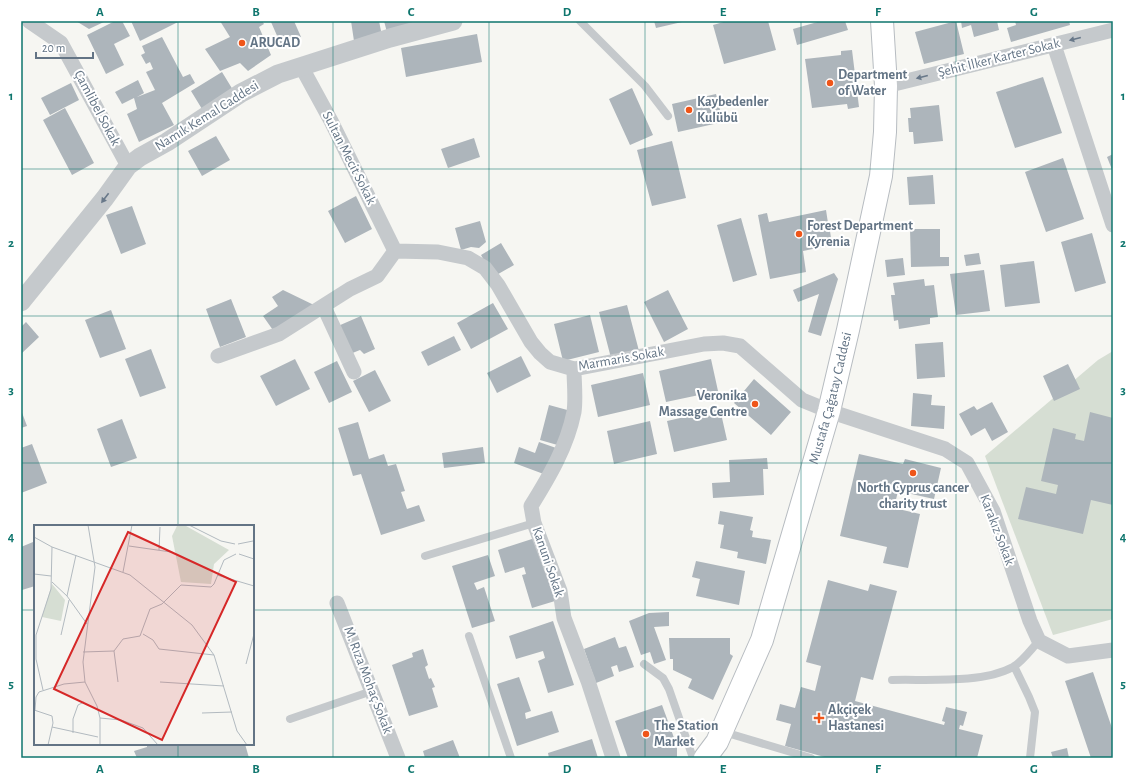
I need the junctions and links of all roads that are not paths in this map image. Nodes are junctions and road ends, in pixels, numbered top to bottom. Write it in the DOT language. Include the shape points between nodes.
graph roads {
  1 [pos="29,21"];
  2 [pos="453,21"];
  3 [pos="580,21"];
  4 [pos="882,21"];
  5 [pos="1113,30"];
  6 [pos="1054,45"];
  7 [pos="301,66"];
  8 [pos="886,86"];
  9 [pos="668,116"];
  10 [pos="128,166"];
  11 [pos="1113,225"];
  12 [pos="395,250"];
  13 [pos="21,302"];
  14 [pos="324,307"];
  15 [pos="218,356"];
  16 [pos="574,369"];
  17 [pos="354,372"];
  18 [pos="829,411"];
  19 [pos="534,523"];
  20 [pos="425,556"];
  21 [pos="338,603"];
  22 [pos="469,636"];
  23 [pos="1039,641"];
  24 [pos="1113,650"];
  25 [pos="644,664"];
  26 [pos="1014,666"];
  27 [pos="892,680"];
  28 [pos="372,692"];
  29 [pos="290,719"];
  30 [pos="721,731"];
  31 [pos="398,758"];
  32 [pos="511,758"];
  33 [pos="613,758"];
  34 [pos="693,758"];
  35 [pos="705,758"];
  36 [pos="811,758"];
  37 [pos="1030,758"];
  1 -- 10 [label="street, Çamlibel Sokak" via="61,44"];
  2 -- 7 [label="street, Namık Kemal Caddesi"];
  3 -- 9 [label="lane" via="645,86"];
  4 -- 8 [label="main road, Mustafa Çağatay Caddesi"];
  5 -- 6 [label="street, Şehit İlker Karter Sokak, one-way"];
  6 -- 8 [label="street, Şehit İlker Karter Sokak, one-way"];
  6 -- 11 [label="street"];
  7 -- 10 [label="street, Namık Kemal Caddesi" via="278,74 241,93"];
  7 -- 12 [label="street, Sultan Mecit Sokak"];
  8 -- 18 [label="main road, Mustafa Çağatay Caddesi" via="881,176"];
  10 -- 13 [label="street, Namık Kemal Caddesi, one-way"];
  12 -- 14 [label="street" via="377,276 350,289"];
  12 -- 16 [label="street, Marmaris Sokak" via="438,252 468,258 485,268 540,353 550,362"];
  14 -- 15 [label="street" via="279,334"];
  14 -- 17 [label="street"];
  16 -- 18 [label="street, Marmaris Sokak" via="704,344 723,343 740,346 802,400"];
  16 -- 19 [label="street, Kanuni Sokak" via="574,411 564,446 552,473 531,506"];
  18 -- 23 [label="street, Karakız Sokak" via="945,449 967,463 993,511"];
  18 -- 30 [label="main road, Mustafa Çağatay Caddesi" via="762,640"];
  19 -- 20 [label="lane"];
  19 -- 33 [label="street, Kanuni Sokak" via="560,591 564,618"];
  21 -- 28 [label="street, M. Rıza Mohaç Sokak"];
  22 -- 32 [label="lane"];
  23 -- 24 [label="street" via="1068,656"];
  23 -- 26 [label="lane"];
  25 -- 34 [label="lane" via="663,678 669,689"];
  26 -- 27 [label="lane" via="989,676 965,679"];
  26 -- 37 [label="lane" via="1035,712"];
  28 -- 29 [label="lane"];
  28 -- 31 [label="street, M. Rıza Mohaç Sokak"];
  30 -- 35 [label="main road, Mustafa Çağatay Caddesi"];
  30 -- 36 [label="lane"];
}
